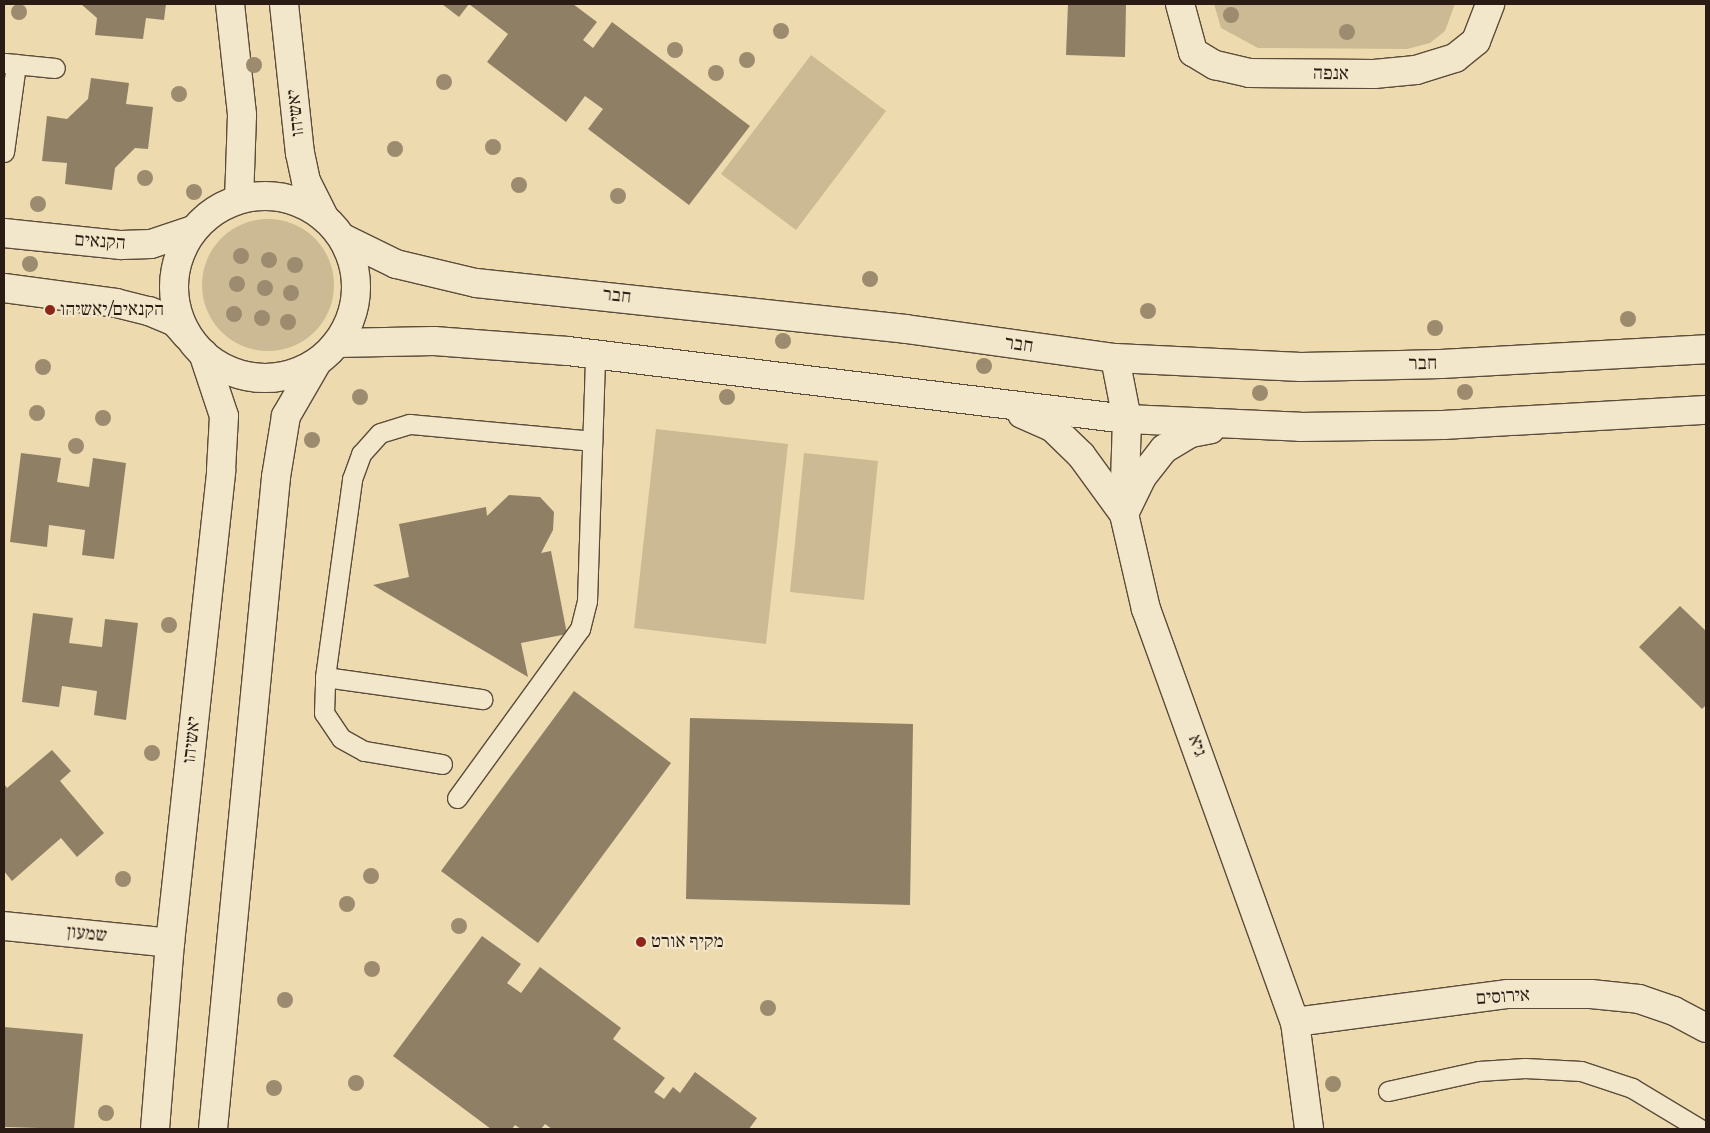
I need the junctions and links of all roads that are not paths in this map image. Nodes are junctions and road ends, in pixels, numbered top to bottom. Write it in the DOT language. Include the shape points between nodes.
graph roads {
  1 [pos="230,4"];
  2 [pos="284,4"];
  3 [pos="1180,4"];
  4 [pos="1490,4"];
  5 [pos="10,64"];
  6 [pos="55,68"];
  7 [pos="4,152"];
  8 [pos="239,199"];
  9 [pos="324,217"];
  10 [pos="193,230"];
  11 [pos="4,233"];
  12 [pos="343,238"];
  13 [pos="4,288"];
  14 [pos="337,344"];
  15 [pos="198,348"];
  16 [pos="1706,349"];
  17 [pos="595,354"];
  18 [pos="1115,358"];
  19 [pos="316,364"];
  20 [pos="996,402"];
  21 [pos="1706,410"];
  22 [pos="1126,419"];
  23 [pos="1236,424"];
  24 [pos="592,441"];
  25 [pos="1124,514"];
  26 [pos="325,677"];
  27 [pos="482,699"];
  28 [pos="442,764"];
  29 [pos="457,798"];
  30 [pos="4,926"];
  31 [pos="170,943"];
  32 [pos="1295,1022"];
  33 [pos="1706,1028"];
  34 [pos="1388,1091"];
  35 [pos="1706,1122"];
  36 [pos="155,1129"];
  37 [pos="213,1129"];
  38 [pos="1309,1129"];
  39 [pos="1701,1129"];
  1 -- 8 [label="street" via="242,115"];
  2 -- 9 [label="street, יאשיהו" via="300,153 306,181"];
  3 -- 4 [label="street, אנפה" via="1193,52 1215,65 1249,72 1364,74 1416,70 1455,58 1476,41 1487,19"];
  5 -- 6 [label="lane"];
  5 -- 7 [label="lane"];
  8 -- 9 [label="street" via="284,197"];
  8 -- 10 [label="street" via="222,206"];
  9 -- 12 [label="street"];
  10 -- 11 [label="street, הקנאים" via="151,244 121,245"];
  10 -- 15 [label="street" via="177,260 174,278 177,312"];
  12 -- 14 [label="street" via="354,264 357,292 352,319"];
  12 -- 18 [label="street, חבר" via="396,264 476,283 906,329"];
  13 -- 15 [label="street" via="116,303 149,311 175,322"];
  14 -- 17 [label="street" via="434,341"];
  14 -- 19 [label="street"];
  15 -- 19 [label="street" via="222,368 254,377 294,374"];
  15 -- 31 [label="street, יאשיהו" via="224,416 222,470"];
  16 -- 18 [label="street, חבר" via="1441,364 1311,366"];
  17 -- 20 [label="street"];
  17 -- 24 [label="lane"];
  18 -- 22 [label="street, גיא"];
  19 -- 37 [label="street" via="286,416 276,477"];
  20 -- 22 [label="street"];
  20 -- 25 [label="street" via="1053,428 1098,476"];
  21 -- 23 [label="street" via="1443,425"];
  22 -- 23 [label="street"];
  22 -- 25 [label="street, גיא"];
  23 -- 25 [label="street" via="1191,433 1164,449 1142,477"];
  24 -- 26 [label="lane" via="410,424 380,433 361,454 352,479"];
  24 -- 29 [label="lane" via="587,601 580,629"];
  25 -- 32 [label="street, גיא" via="1146,608"];
  26 -- 27 [label="lane"];
  26 -- 28 [label="lane" via="324,713 341,738 364,751"];
  30 -- 31 [label="street, שמעון"];
  31 -- 36 [label="street, יאשיהו"];
  32 -- 33 [label="street, אירוסים" via="1508,994 1592,994 1639,999 1674,1011"];
  32 -- 38 [label="street, גיא"];
  34 -- 39 [label="lane" via="1479,1071 1525,1068 1581,1071 1632,1088"];
  35 -- 39 [label="lane"];
}
